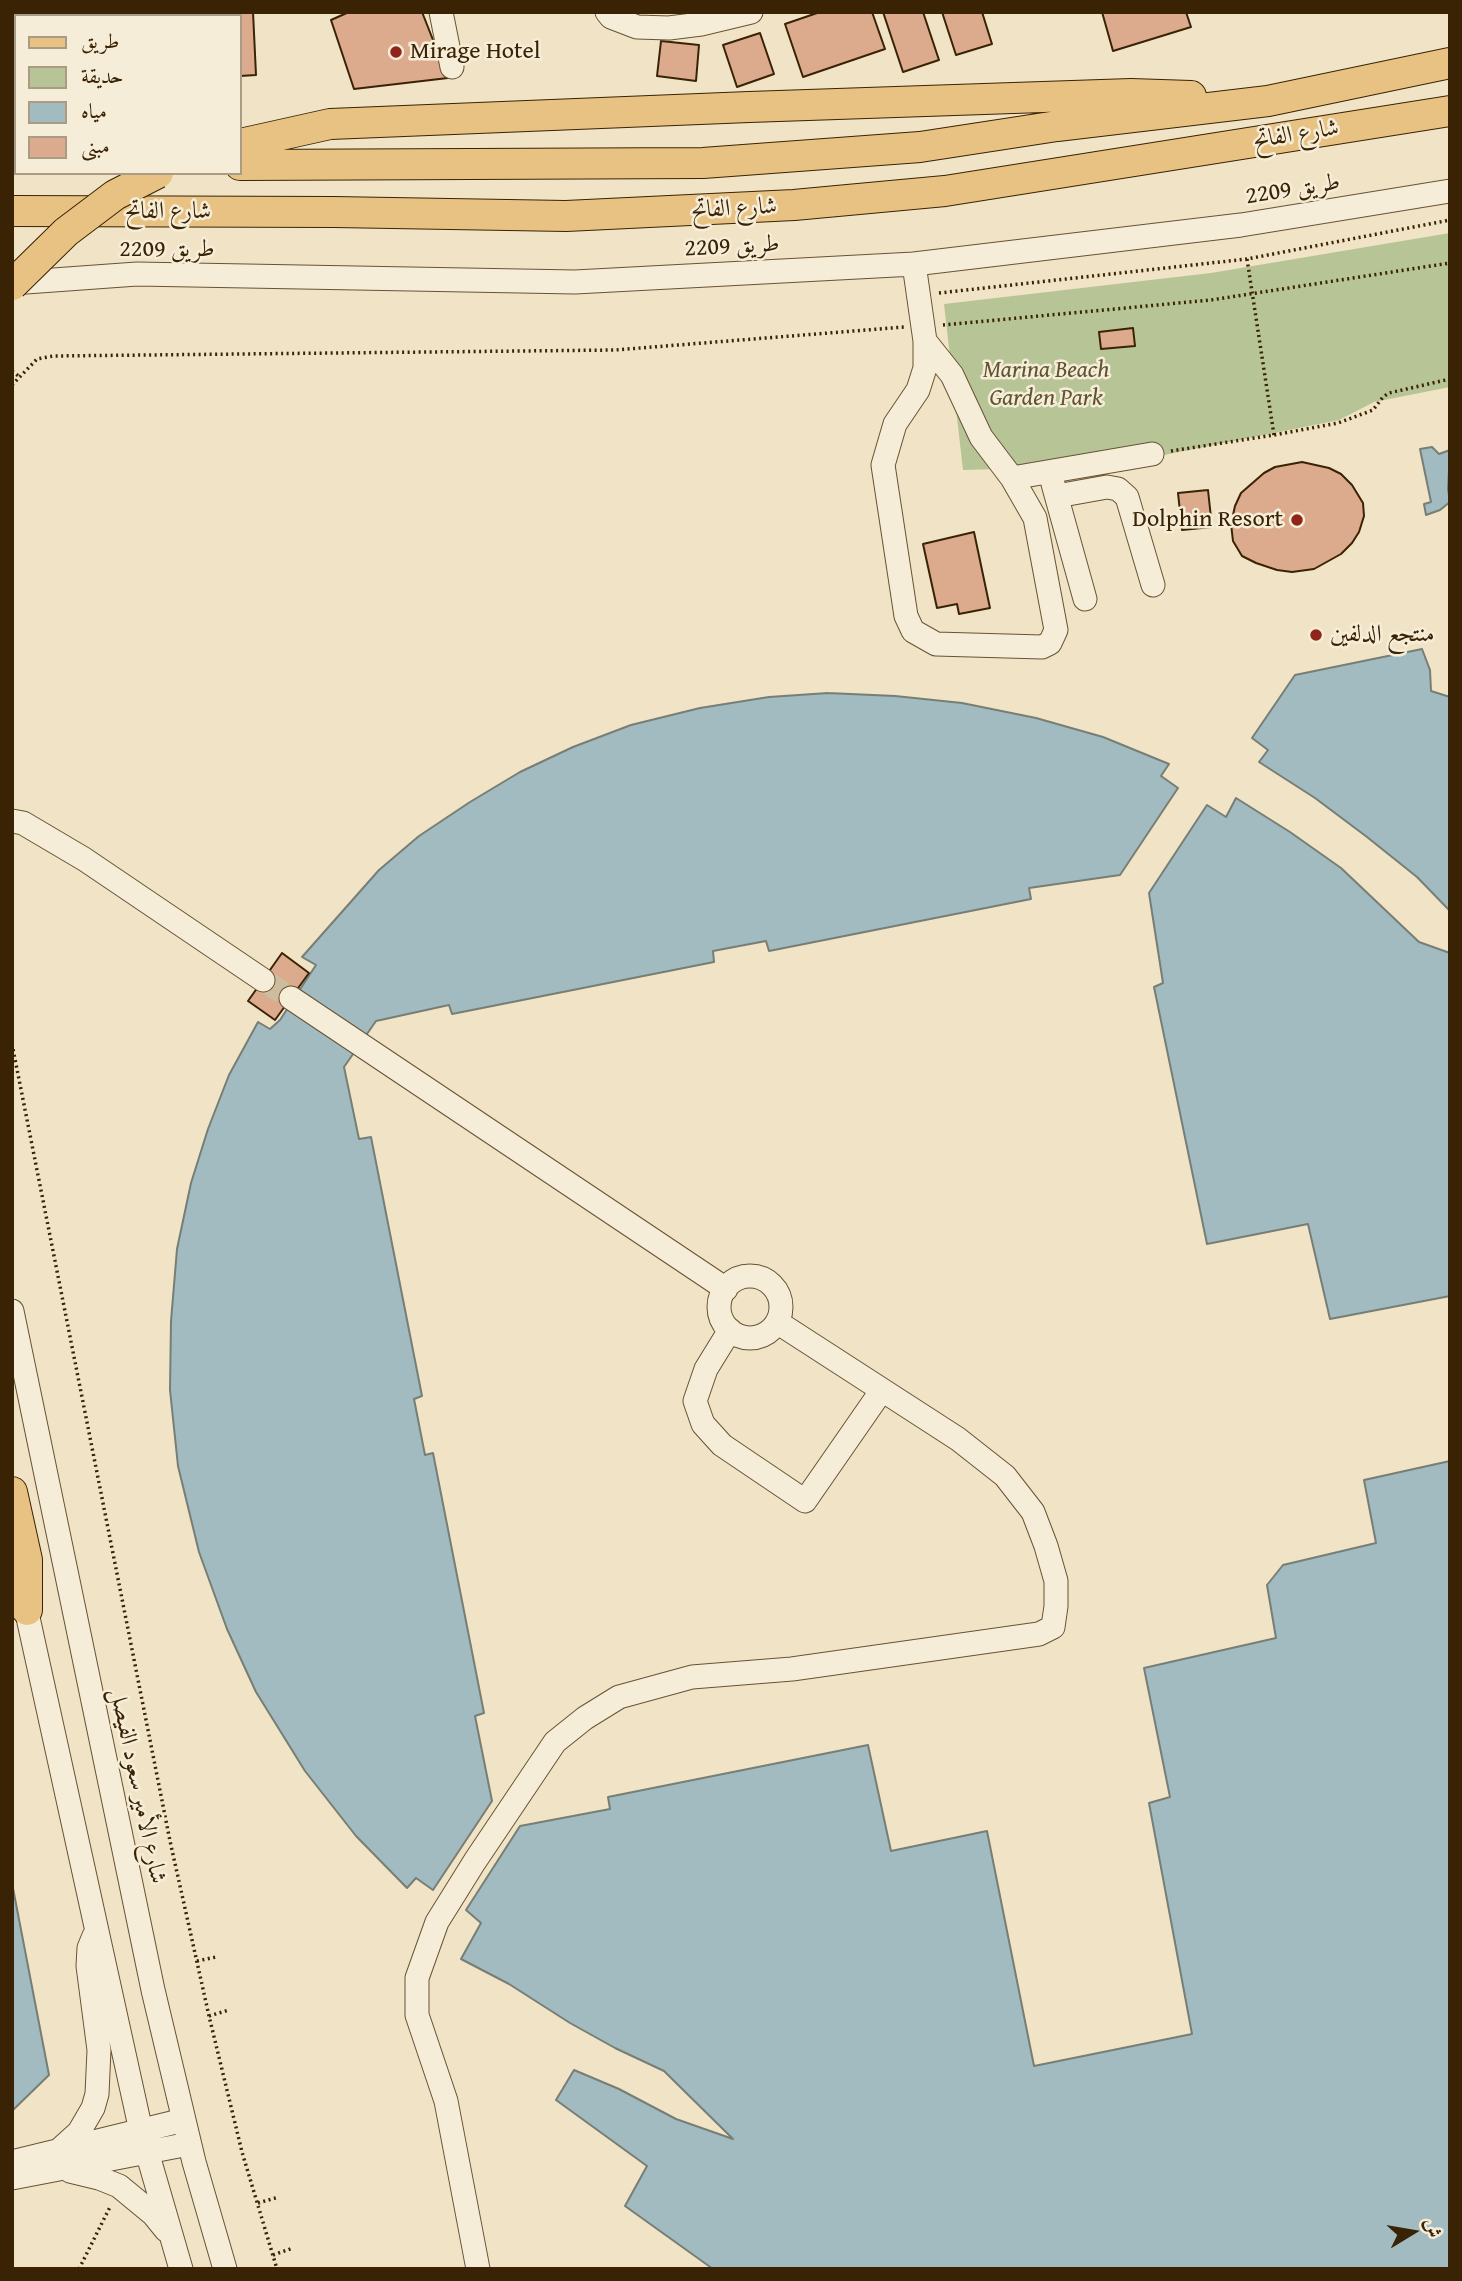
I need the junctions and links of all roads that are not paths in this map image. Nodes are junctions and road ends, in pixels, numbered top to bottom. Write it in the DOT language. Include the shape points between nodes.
graph roads {
  1 [pos="441,12"];
  2 [pos="607,12"];
  3 [pos="751,12"];
  4 [pos="1450,63"];
  5 [pos="452,67"];
  6 [pos="1268,101"];
  7 [pos="1450,111"];
  8 [pos="242,144"];
  9 [pos="242,165"];
  10 [pos="154,175"];
  11 [pos="1450,191"];
  12 [pos="12,212"];
  13 [pos="48,212"];
  14 [pos="12,223"];
  15 [pos="914,264"];
  16 [pos="12,284"];
  17 [pos="924,333"];
  18 [pos="1152,454"];
  19 [pos="1050,471"];
  20 [pos="1012,478"];
  21 [pos="1057,496"];
  22 [pos="1153,584"];
  23 [pos="1085,599"];
  24 [pos="12,821"];
  25 [pos="263,980"];
  26 [pos="291,998"];
  27 [pos="726,1289"];
  28 [pos="12,1311"];
  29 [pos="777,1322"];
  30 [pos="730,1330"];
  31 [pos="882,1390"];
  32 [pos="12,1493"];
  33 [pos="12,1555"];
  34 [pos="27,1609"];
  35 [pos="97,1931"];
  36 [pos="184,2120"];
  37 [pos="144,2141"];
  38 [pos="189,2144"];
  39 [pos="57,2161"];
  40 [pos="12,2162"];
  41 [pos="12,2178"];
  42 [pos="169,2233"];
  43 [pos="181,2269"];
  44 [pos="225,2269"];
  45 [pos="478,2269"];
  1 -- 5 [label="street"];
  2 -- 3 [label="street" via="637,27 669,27"];
  4 -- 6 [label="main road, شارع الفاتح"];
  6 -- 8 [label="main road" via="1131,94 738,107 330,124"];
  6 -- 9 [label="main road, شارع الفاتح" via="920,147 757,160"];
  7 -- 13 [label="main road, شارع الفاتح" via="945,191 794,205 566,216"];
  10 -- 16 [label="main road, bridge" via="86,217"];
  11 -- 15 [label="street, طريق 2209" via="1241,225"];
  12 -- 13 [label="main road, شارع الفاتح"];
  13 -- 14 [label="street"];
  15 -- 16 [label="street, طريق 2209" via="575,282 137,274"];
  15 -- 17 [label="street"];
  17 -- 20 [label="street" via="952,375 981,436"];
  17 -- 20 [label="street" via="925,368 918,390 895,424 883,465 906,616 913,632 922,638 936,644 1035,648 1050,643 1054,636 1035,518"];
  18 -- 19 [label="street"];
  19 -- 20 [label="street"];
  19 -- 21 [label="street"];
  21 -- 22 [label="street" via="1107,487 1127,497"];
  21 -- 23 [label="street"];
  24 -- 25 [label="street" via="84,859"];
  26 -- 27 [label="street"];
  27 -- 29 [label="street" via="746,1276 766,1280 780,1296"];
  27 -- 30 [label="street" via="720,1313"];
  28 -- 36 [label="street, شارع الأمير سعود الفيصل"];
  29 -- 30 [label="street" via="758,1337 738,1336"];
  29 -- 31 [label="street"];
  30 -- 31 [label="street" via="706,1369 695,1401 703,1424 722,1445 806,1501"];
  31 -- 45 [label="street" via="1005,1476 1033,1512 1056,1581 1053,1626 1039,1634 792,1669 692,1677 619,1697 584,1717 555,1742 437,1922 417,1978 417,2015 446,2101"];
  32 -- 34 [label="main road" via="27,1560"];
  33 -- 34 [label="street"];
  34 -- 35 [label="street"];
  35 -- 37 [label="street"];
  35 -- 39 [label="street" via="88,1957 99,2050 97,2094 79,2133"];
  36 -- 37 [label="street"];
  36 -- 38 [label="street, شارع الأمير سعود الفيصل"];
  37 -- 38 [label="street"];
  37 -- 39 [label="street"];
  37 -- 42 [label="street"];
  38 -- 44 [label="street, شارع الأمير سعود الفيصل"];
  39 -- 40 [label="street"];
  39 -- 41 [label="street"];
  39 -- 42 [label="street" via="119,2186"];
  42 -- 43 [label="street"];
}
